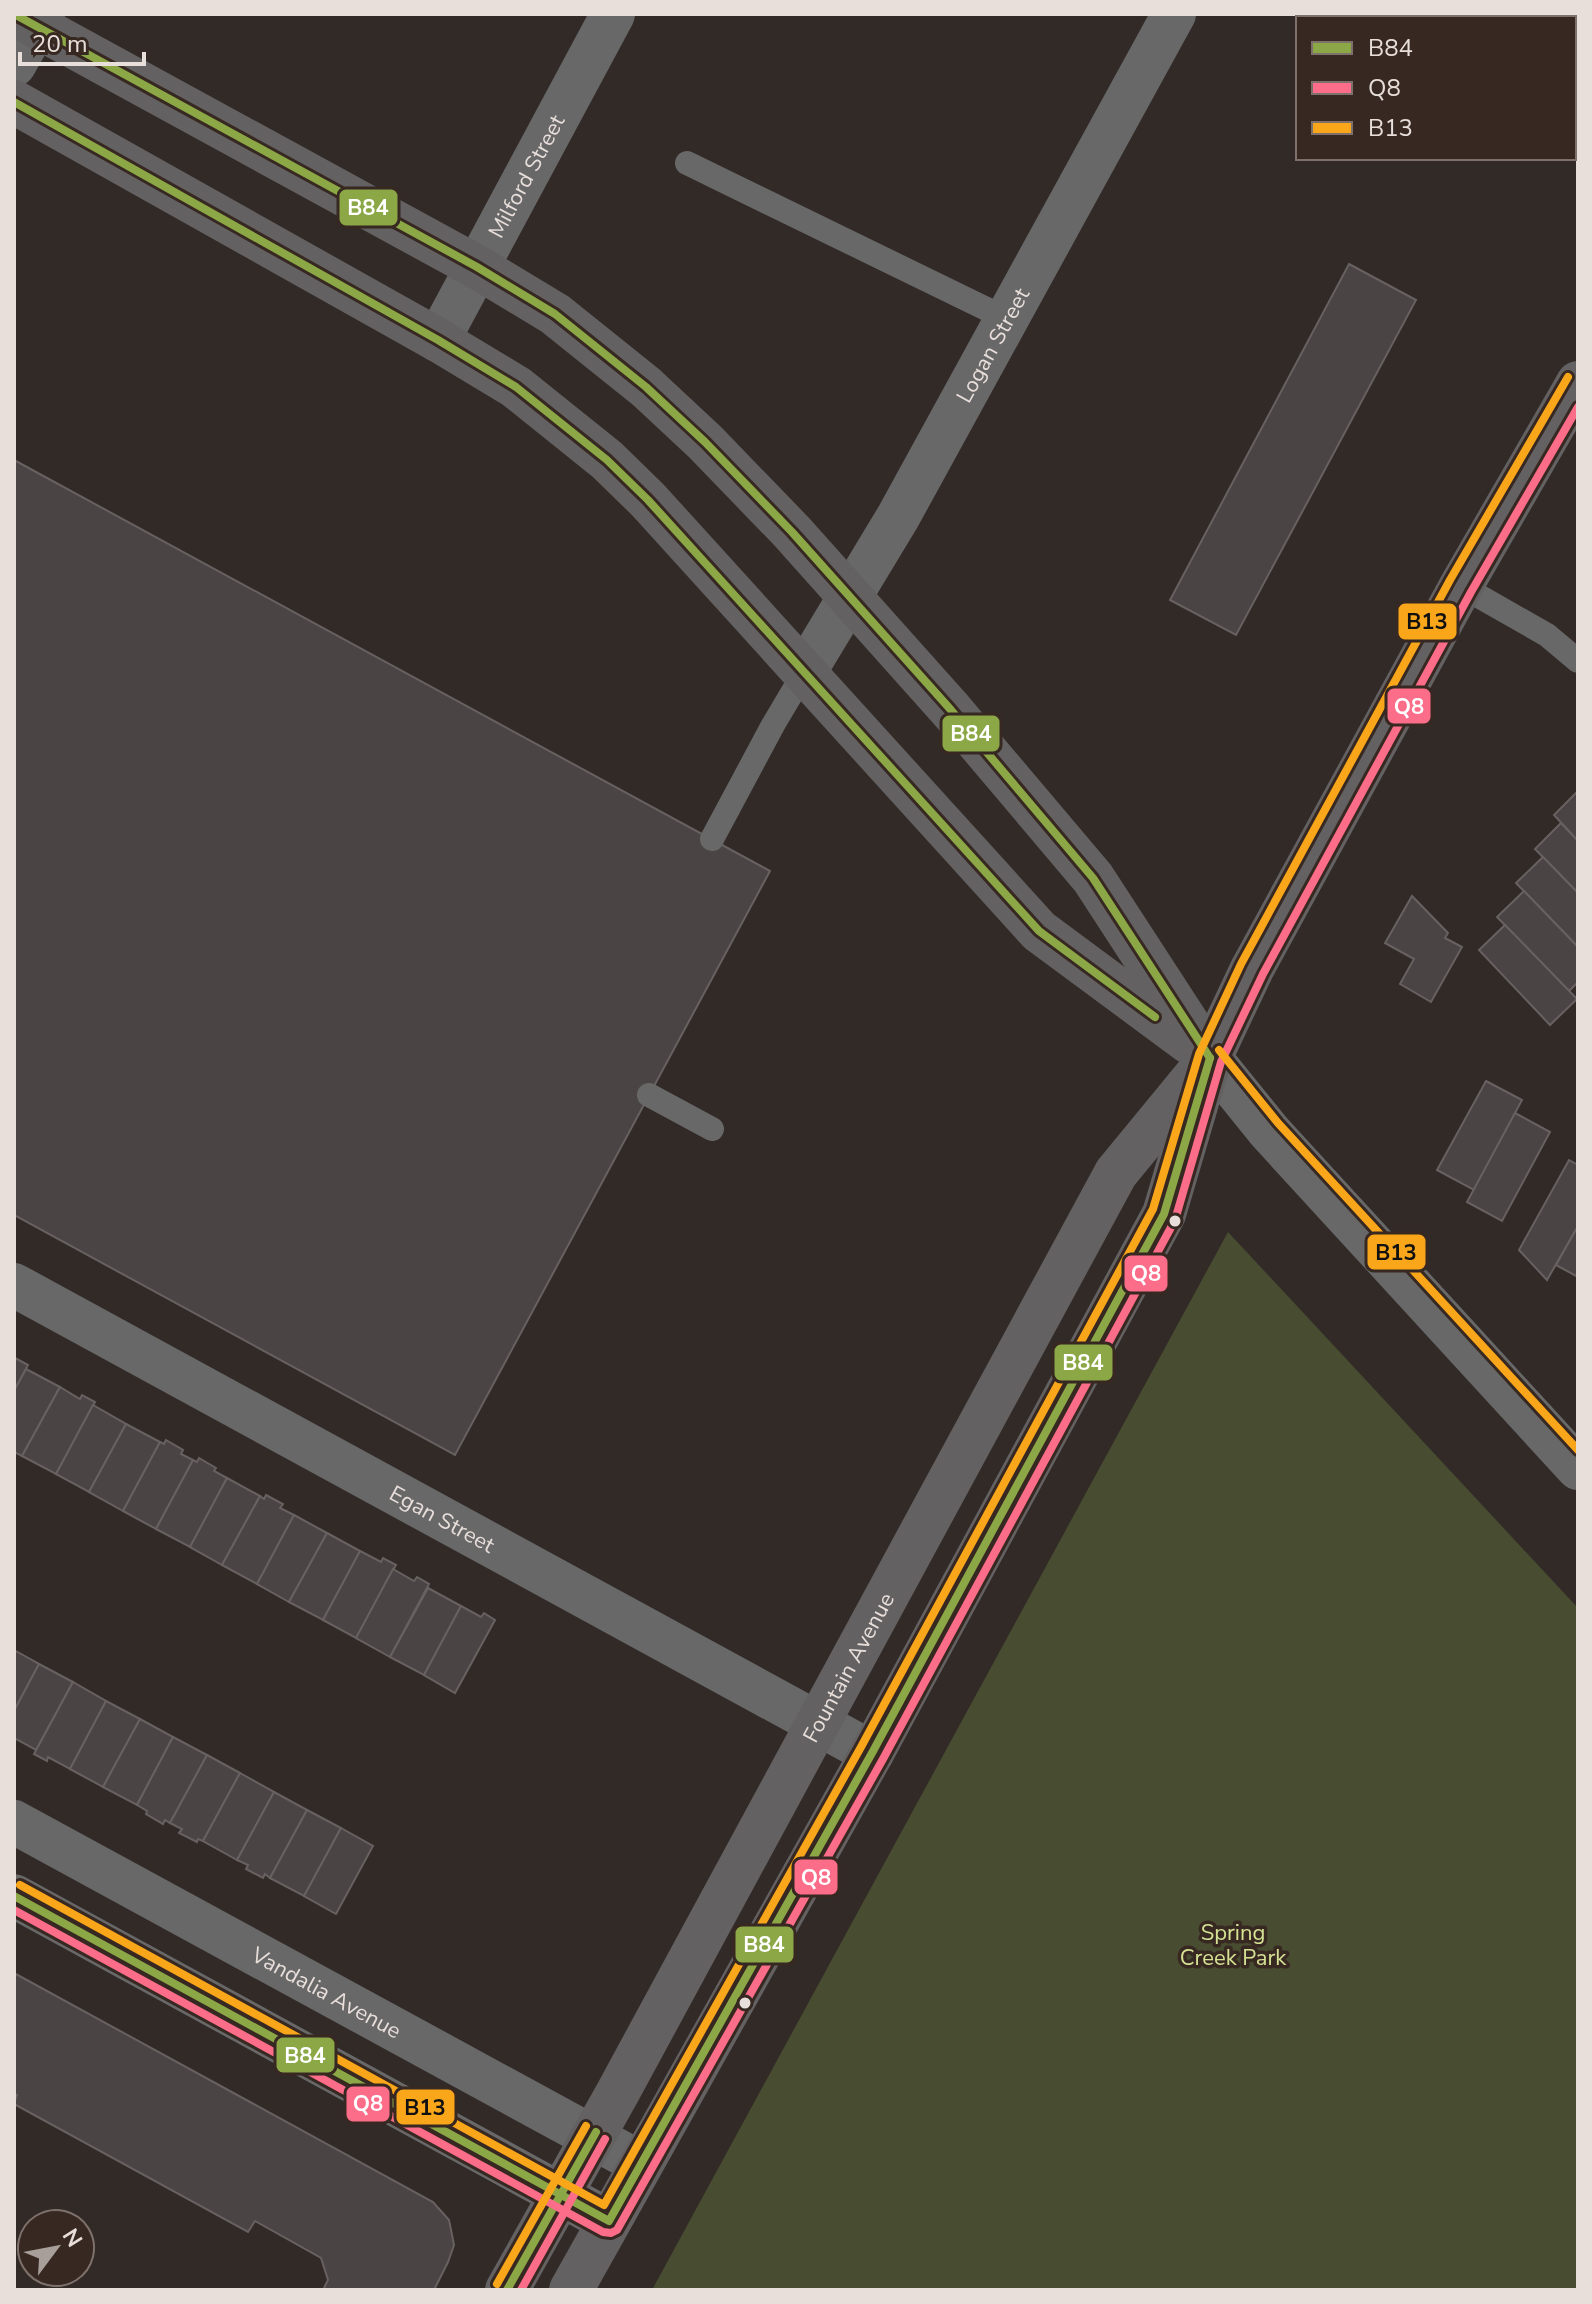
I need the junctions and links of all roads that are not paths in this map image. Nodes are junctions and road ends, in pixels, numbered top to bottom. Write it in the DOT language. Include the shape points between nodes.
graph roads {
  1 [pos="613,14"];
  2 [pos="1174,14"];
  3 [pos="31,18"];
  4 [pos="14,65"];
  5 [pos="14,102"];
  6 [pos="687,163"];
  7 [pos="477,267"];
  8 [pos="1007,319"];
  9 [pos="438,340"];
  10 [pos="1578,383"];
  11 [pos="1461,586"];
  12 [pos="851,595"];
  13 [pos="1578,661"];
  14 [pos="805,671"];
  15 [pos="712,839"];
  16 [pos="1210,1058"];
  17 [pos="649,1095"];
  18 [pos="712,1129"];
  19 [pos="14,1285"];
  20 [pos="1578,1468"];
  21 [pos="818,1723"];
  22 [pos="872,1753"];
  23 [pos="14,1822"];
  24 [pos="14,1896"];
  25 [pos="593,2137"];
  26 [pos="640,2163"];
  27 [pos="560,2194"];
  28 [pos="609,2221"];
  29 [pos="507,2290"];
  30 [pos="571,2290"];
  1 -- 7 [label="street, Milford Street"];
  2 -- 8 [label="street, Logan Street"];
  3 -- 4 [label="street"];
  3 -- 7 [label="main road"];
  5 -- 9 [label="main road"];
  6 -- 8 [label="lane"];
  7 -- 9 [label="street, Milford Street"];
  7 -- 12 [label="main road" via="555,314 646,387"];
  8 -- 12 [label="street, Logan Street"];
  9 -- 14 [label="main road" via="516,387 607,460"];
  10 -- 11 [label="main road, Fountain Avenue"];
  11 -- 13 [label="lane" via="1547,635"];
  11 -- 16 [label="main road, Fountain Avenue" via="1252,969"];
  12 -- 14 [label="street, Logan Street"];
  12 -- 16 [label="main road" via="1093,878"];
  14 -- 15 [label="lane"];
  14 -- 16 [label="main road" via="1039,931"];
  16 -- 20 [label="street" via="1269,1131"];
  16 -- 21 [label="main road, Fountain Avenue" via="1116,1173"];
  16 -- 22 [label="main road, Fountain Avenue" via="1164,1214"];
  17 -- 18 [label="lane"];
  19 -- 21 [label="street, Egan Street"];
  21 -- 22 [label="street, Egan Street"];
  21 -- 25 [label="main road, Fountain Avenue"];
  22 -- 26 [label="main road, Fountain Avenue"];
  23 -- 25 [label="street, Vandalia Avenue"];
  24 -- 27 [label="street"];
  25 -- 26 [label="street, Vandalia Avenue"];
  25 -- 27 [label="main road, Fountain Avenue"];
  26 -- 28 [label="main road, Fountain Avenue"];
  27 -- 28 [label="street"];
  27 -- 29 [label="main road, Fountain Avenue"];
  28 -- 30 [label="main road, Fountain Avenue"];
}
